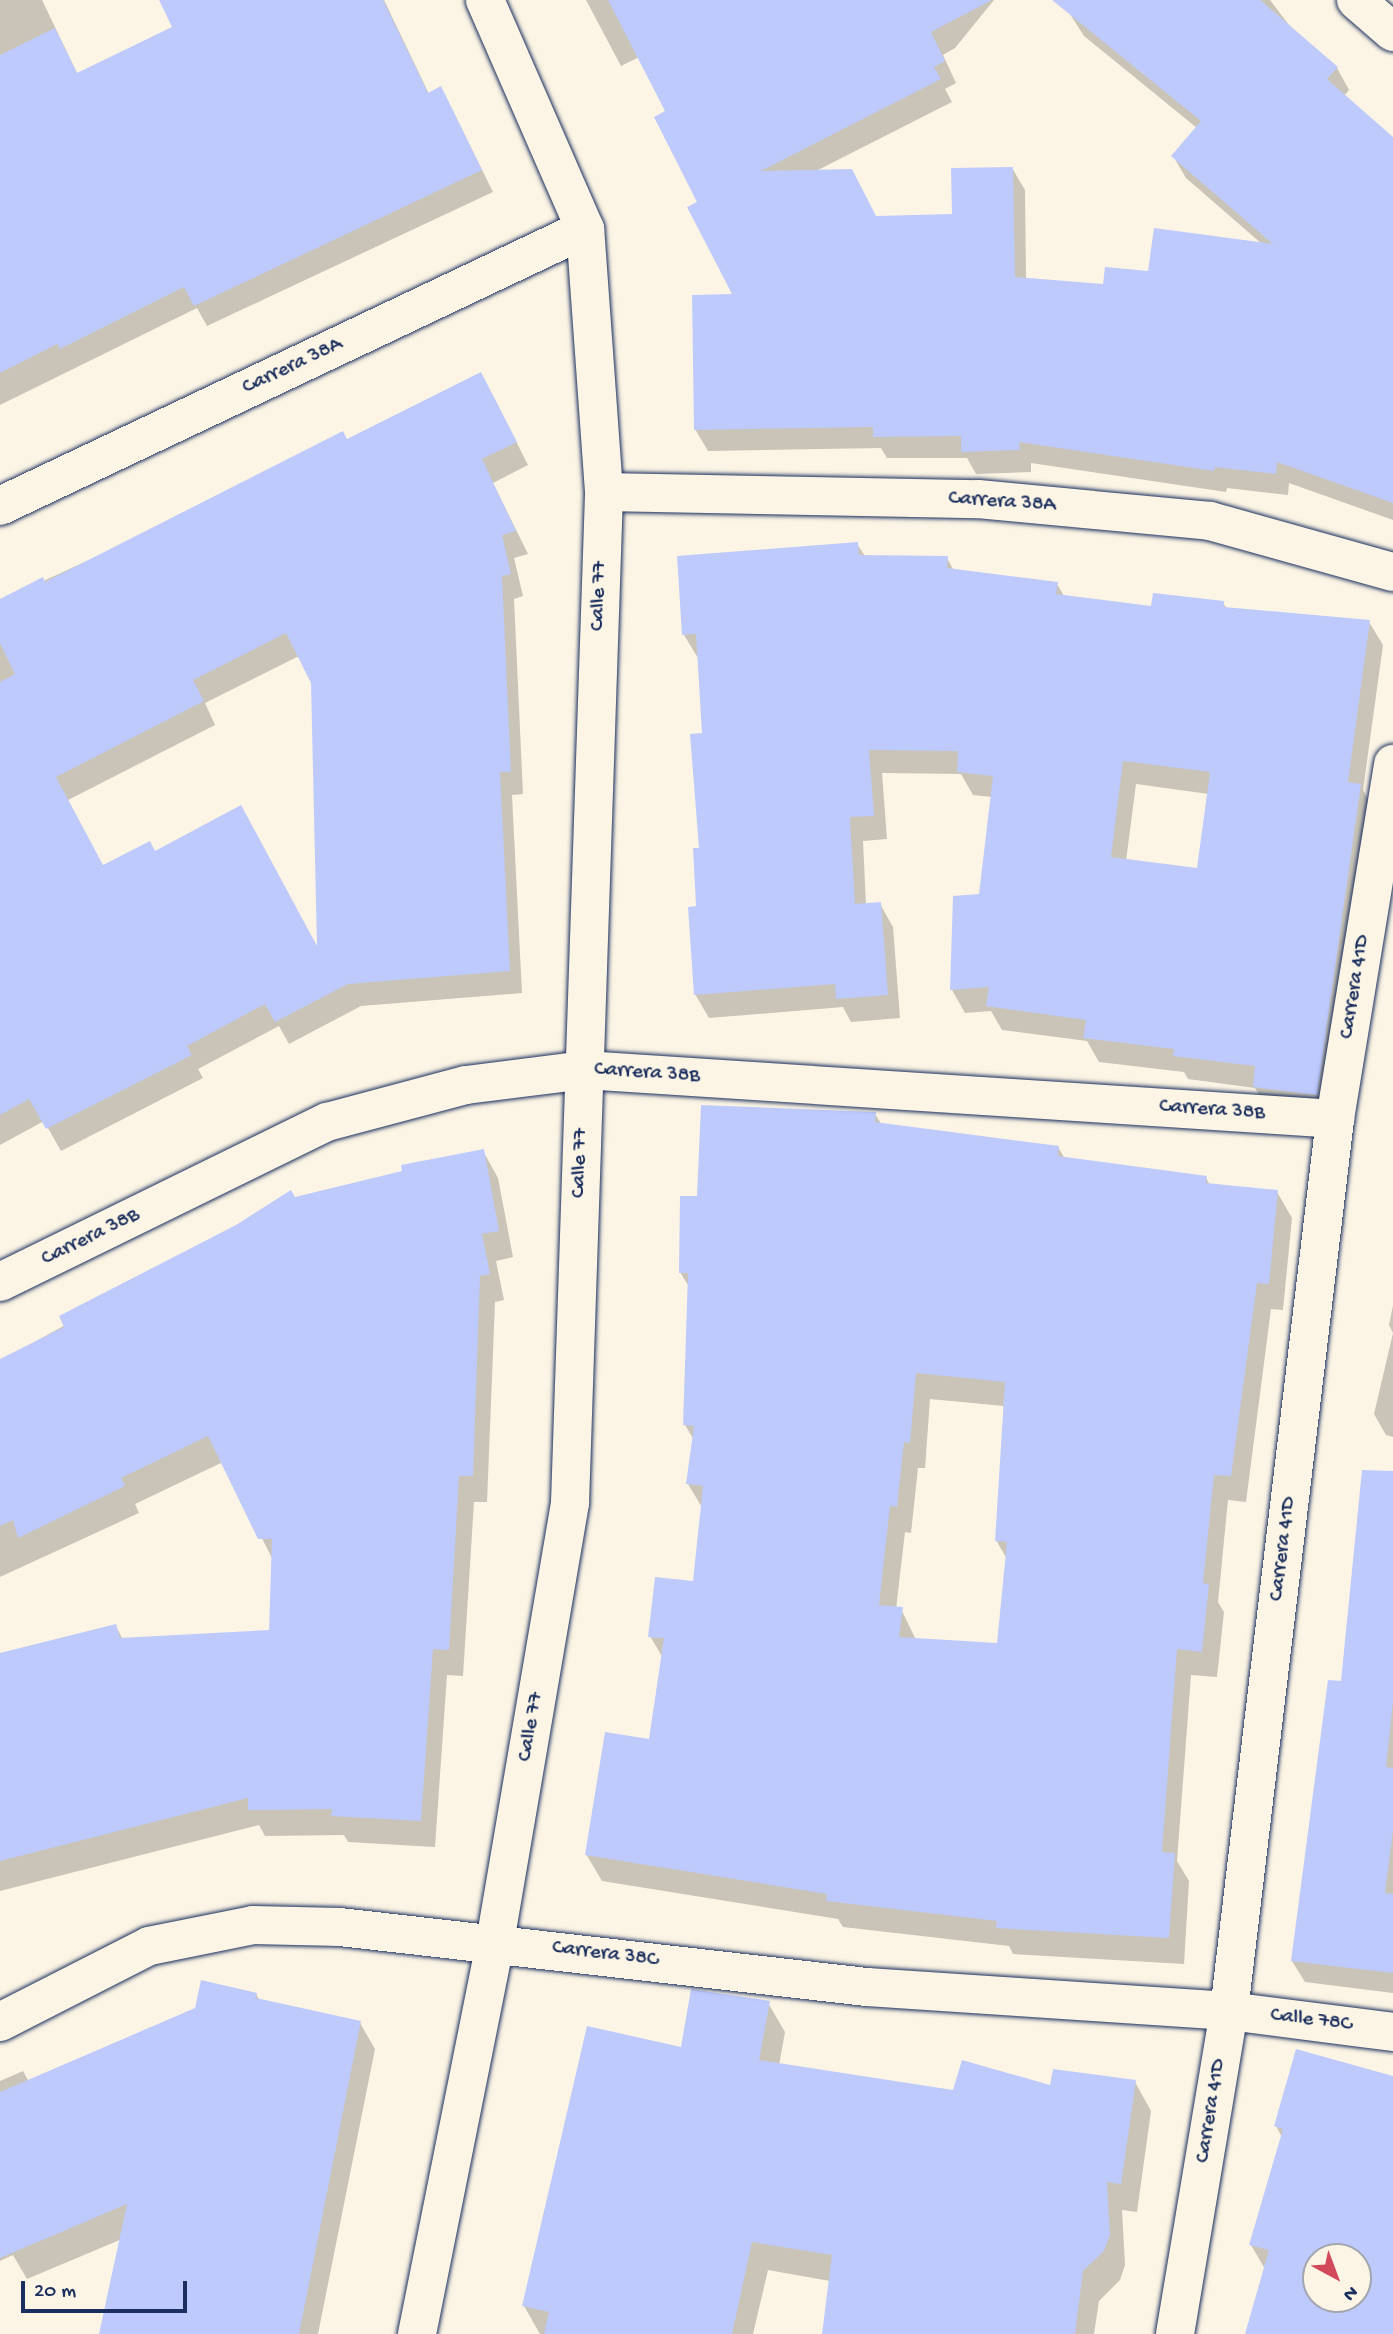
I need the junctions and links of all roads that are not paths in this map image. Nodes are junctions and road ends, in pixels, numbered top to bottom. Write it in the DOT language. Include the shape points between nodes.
graph roads {
  1 [pos="485,0"];
  2 [pos="1356,0"];
  3 [pos="1393,32"];
  4 [pos="585,229"];
  5 [pos="604,492"];
  6 [pos="0,506"];
  7 [pos="1393,572"];
  8 [pos="1393,764"];
  9 [pos="584,1070"];
  10 [pos="1335,1119"];
  11 [pos="0,1282"];
  12 [pos="495,1942"];
  13 [pos="1229,2011"];
  14 [pos="0,2022"];
  15 [pos="1393,2032"];
  16 [pos="417,2334"];
  17 [pos="1175,2334"];
  1 -- 4 [label="street, Calle 77"];
  2 -- 3 [label="street"];
  4 -- 5 [label="street, Calle 77"];
  4 -- 6 [label="street, Carrera 38A"];
  5 -- 7 [label="street, Carrera 38A" via="978,499 1196,519"];
  5 -- 9 [label="street, Calle 77"];
  8 -- 10 [label="street, Carrera 41D"];
  9 -- 10 [label="street, Carrera 38B"];
  9 -- 11 [label="street, Carrera 38B" via="466,1084 327,1122"];
  9 -- 12 [label="street, Calle 77" via="570,1503"];
  10 -- 13 [label="street, Carrera 41D"];
  12 -- 13 [label="street, Carrera 38C" via="867,1987"];
  12 -- 14 [label="street, Carrera 38C" via="340,1927 253,1925 149,1946"];
  12 -- 16 [label="street, Calle 77"];
  13 -- 15 [label="street, Calle 78C"];
  13 -- 17 [label="street, Carrera 41D"];
}
